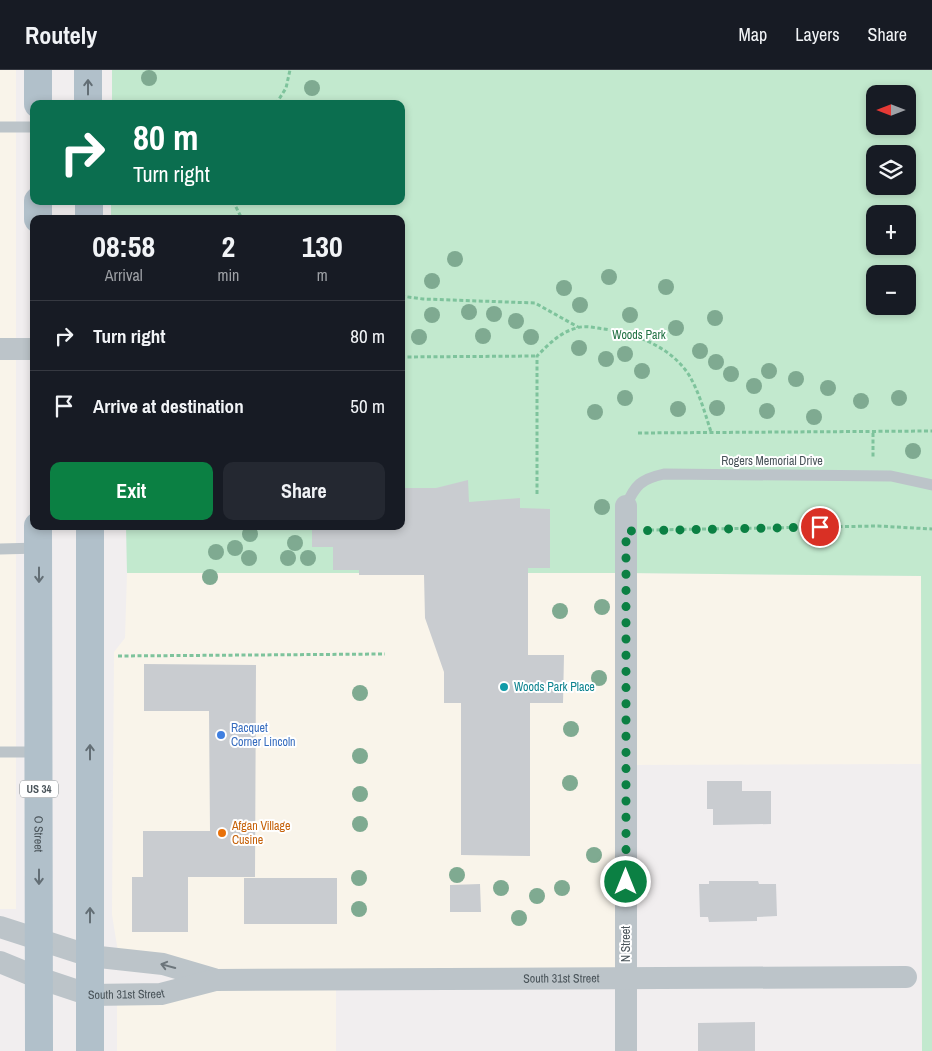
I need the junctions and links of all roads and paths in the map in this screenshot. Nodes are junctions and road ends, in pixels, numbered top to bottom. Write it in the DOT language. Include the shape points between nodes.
graph roads {
  1 [pos="38,70"];
  2 [pos="88,70"];
  3 [pos="290,70"];
  4 [pos="38,100"];
  5 [pos="88,100"];
  6 [pos="278,100"];
  7 [pos="0,127"];
  8 [pos="30,127"];
  9 [pos="405,297"];
  10 [pos="578,327"];
  11 [pos="0,349"];
  12 [pos="30,350"];
  13 [pos="537,356"];
  14 [pos="405,357"];
  15 [pos="711,432"];
  16 [pos="932,432"];
  17 [pos="638,433"];
  18 [pos="872,433"];
  19 [pos="872,461"];
  20 [pos="932,485"];
  21 [pos="537,494"];
  22 [pos="626,506"];
  23 [pos="932,529"];
  24 [pos="90,530"];
  25 [pos="626,531"];
  26 [pos="39,537"];
  27 [pos="0,548"];
  28 [pos="384,654"];
  29 [pos="126,656"];
  30 [pos="0,752"];
  31 [pos="40,752"];
  32 [pos="0,927"];
  33 [pos="39,940"];
  34 [pos="90,956"];
  35 [pos="0,962"];
  36 [pos="626,977"];
  37 [pos="906,977"];
  38 [pos="39,978"];
  39 [pos="215,980"];
  40 [pos="90,995"];
  41 [pos="39,1051"];
  42 [pos="90,1051"];
  43 [pos="626,1051"];
  1 -- 4 [label="main road"];
  5 -- 2 [label="main road, one-way"];
  3 -- 6 [label="path" via="286,88"];
  7 -- 8 [label="lane"];
  9 -- 10 [label="path" via="535,302"];
  10 -- 13 [label="path" via="555,338"];
  10 -- 15 [label="path" via="632,335 661,348 688,374"];
  11 -- 12 [label="street"];
  13 -- 14 [label="path"];
  13 -- 21 [label="path"];
  15 -- 17 [label="path"];
  15 -- 18 [label="path"];
  16 -- 18 [label="path"];
  18 -- 19 [label="path"];
  20 -- 22 [label="lane, Rogers Memorial Drive" via="891,476 664,474 646,478 632,491"];
  22 -- 25 [label="street, N Street"];
  23 -- 25 [label="path" via="878,526"];
  34 -- 24 [label="main road, one-way"];
  25 -- 36 [label="street, N Street"];
  26 -- 27 [label="lane"];
  26 -- 31 [label="main road, O Street / US 34, one-way"];
  28 -- 29 [label="path"];
  30 -- 31 [label="lane"];
  31 -- 33 [label="main road, O Street / US 34, one-way"];
  32 -- 33 [label="street, South 31st Street"];
  33 -- 34 [label="street, South 31st Street"];
  33 -- 38 [label="main road, O Street / US 34"];
  39 -- 34 [label="street, South 31st Street, one-way" via="163,964"];
  34 -- 40 [label="main road"];
  35 -- 38 [label="street, South 31st Street"];
  36 -- 37 [label="street, South 31st Street"];
  36 -- 39 [label="street, South 31st Street"];
  36 -- 43 [label="street, N Street"];
  38 -- 40 [label="street, South 31st Street"];
  38 -- 41 [label="main road, O Street / US 34"];
  39 -- 40 [label="street, South 31st Street" via="161,994"];
  40 -- 42 [label="main road"];
}
